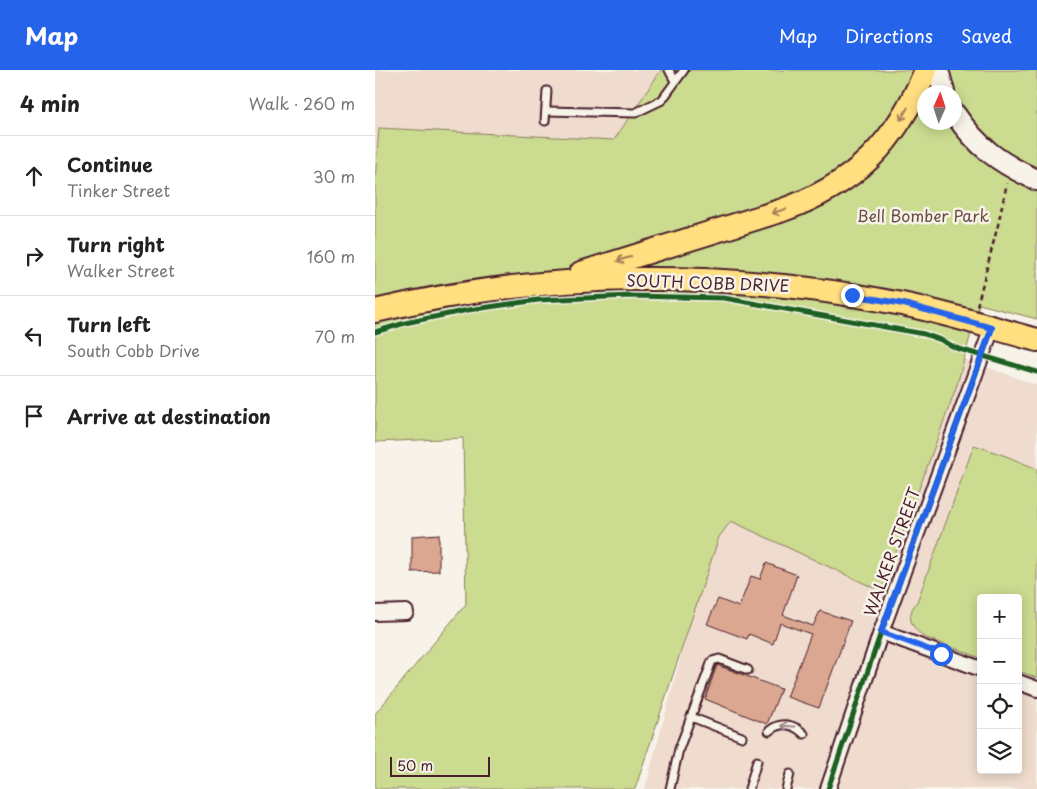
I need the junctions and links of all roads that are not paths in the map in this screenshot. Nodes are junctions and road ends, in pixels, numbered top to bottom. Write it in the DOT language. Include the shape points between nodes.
graph roads {
  1 [pos="669,70"];
  2 [pos="684,70"];
  3 [pos="926,70"];
  4 [pos="938,70"];
  5 [pos="675,81"];
  6 [pos="942,85"];
  7 [pos="547,91"];
  8 [pos="545,111"];
  9 [pos="545,121"];
  10 [pos="962,123"];
  11 [pos="1037,180"];
  12 [pos="543,284"];
  13 [pos="375,312"];
  14 [pos="992,328"];
  15 [pos="1037,340"];
  16 [pos="406,612"];
  17 [pos="375,613"];
  18 [pos="881,632"];
  19 [pos="977,668"];
  20 [pos="748,670"];
  21 [pos="1022,683"];
  22 [pos="1037,689"];
  23 [pos="691,718"];
  24 [pos="769,731"];
  25 [pos="804,734"];
  26 [pos="742,737"];
  27 [pos="757,761"];
  28 [pos="790,774"];
  29 [pos="670,789"];
  30 [pos="749,789"];
  31 [pos="786,789"];
  32 [pos="828,789"];
  1 -- 5 [label="lane"];
  2 -- 5 [label="lane"];
  3 -- 12 [label="main road, one-way" via="906,111 882,146 847,179 827,191 780,211"];
  4 -- 6 [label="main road"];
  5 -- 8 [label="lane" via="662,100 635,114"];
  7 -- 8 [label="lane"];
  8 -- 9 [label="lane"];
  10 -- 11 [label="main road" via="976,142 997,159"];
  12 -- 13 [label="main road, SOUTH COBB DRIVE" via="437,298"];
  12 -- 14 [label="main road, SOUTH COBB DRIVE" via="647,278 773,284 904,304"];
  14 -- 15 [label="main road, SOUTH COBB DRIVE"];
  14 -- 18 [label="street, WALKER STREET"];
  16 -- 17 [label="street"];
  18 -- 19 [label="street"];
  18 -- 32 [label="street, WALKER STREET"];
  20 -- 23 [label="lane" via="719,659 712,661"];
  21 -- 22 [label="street"];
  23 -- 26 [label="lane"];
  23 -- 29 [label="lane" via="679,749"];
  25 -- 24 [label="lane, one-way" via="797,727 784,724"];
  27 -- 30 [label="lane"];
  28 -- 31 [label="lane"];
}
